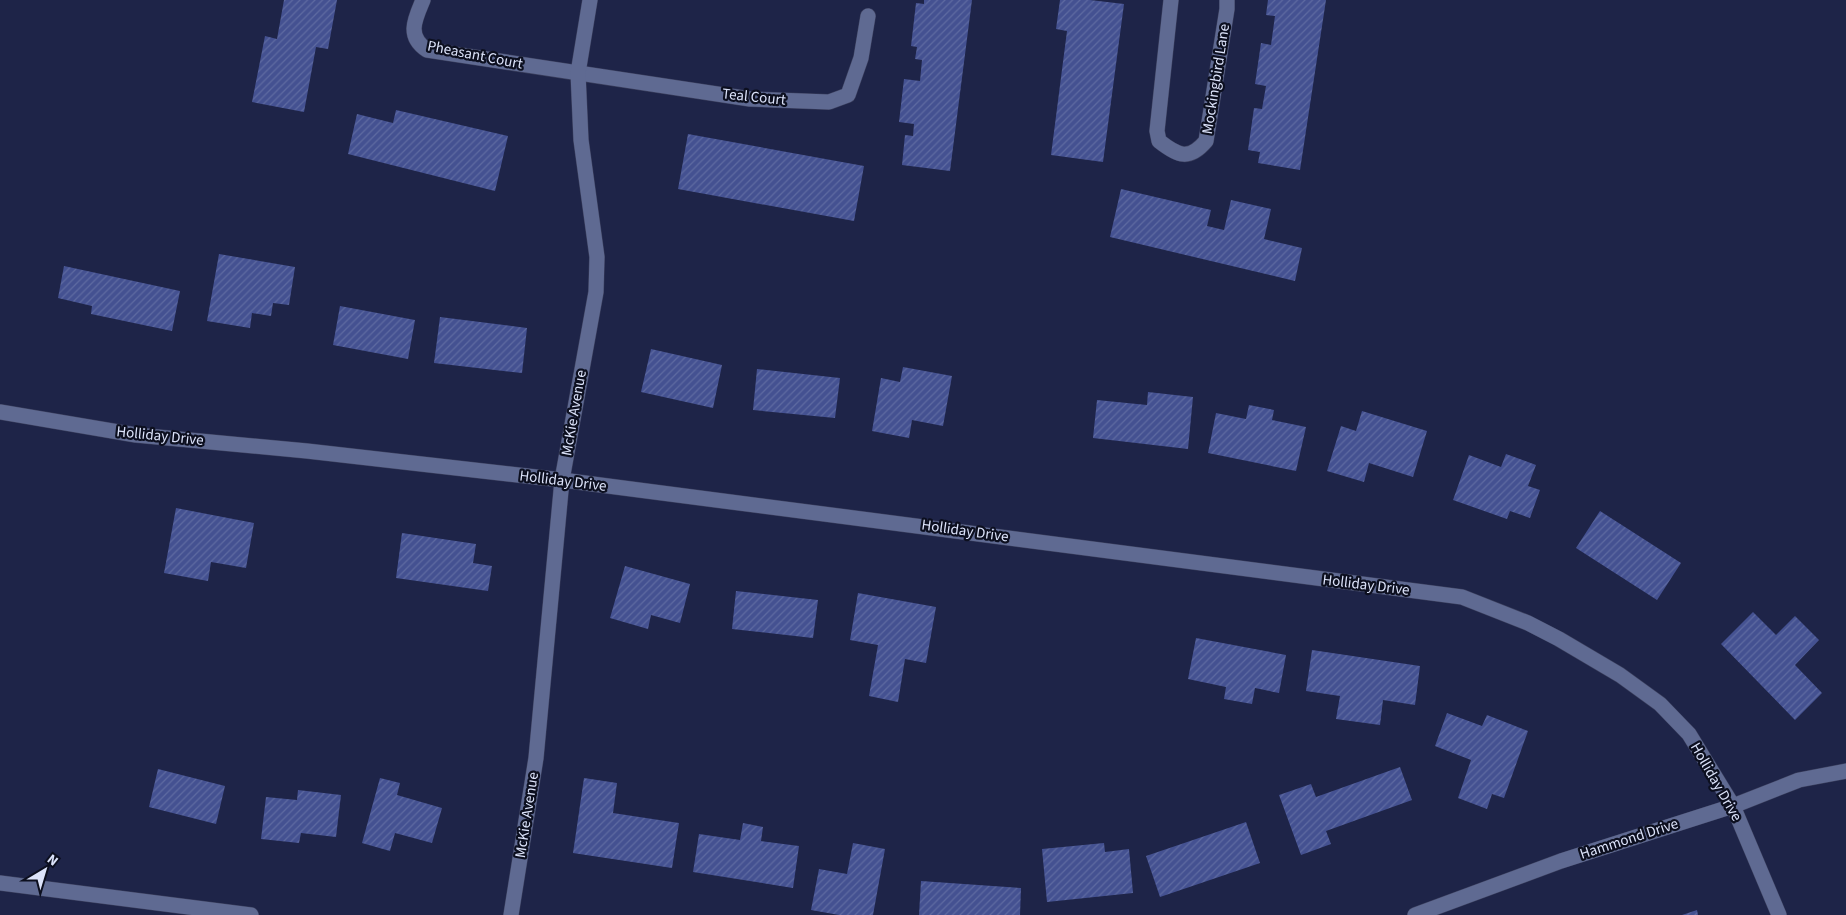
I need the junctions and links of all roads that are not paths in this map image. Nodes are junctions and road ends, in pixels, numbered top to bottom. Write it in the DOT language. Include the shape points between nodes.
graph roads {
  1 [pos="423,0"];
  2 [pos="590,0"];
  3 [pos="1172,0"];
  4 [pos="1226,0"];
  5 [pos="868,16"];
  6 [pos="578,74"];
  7 [pos="0,412"];
  8 [pos="562,480"];
  9 [pos="1846,771"];
  10 [pos="1733,806"];
  11 [pos="0,883"];
  12 [pos="251,915"];
  13 [pos="511,915"];
  14 [pos="1415,915"];
  15 [pos="1779,915"];
  1 -- 6 [label="street, Pheasant Court" via="413,26 419,45 427,50"];
  2 -- 6 [label="street, McKie Avenue"];
  3 -- 4 [label="street, Mockingbird Lane" via="1157,131 1159,141 1168,148 1188,154 1198,151 1206,141 1228,9"];
  5 -- 6 [label="street, Teal Court" via="862,58 848,95 829,102 750,99"];
  6 -- 8 [label="street, McKie Avenue" via="581,140 597,258 596,292"];
  7 -- 8 [label="street, Holliday Drive" via="136,435"];
  8 -- 10 [label="street, Holliday Drive" via="1462,597 1559,639 1620,675 1660,704 1689,734"];
  8 -- 13 [label="street, McKie Avenue" via="536,758"];
  9 -- 10 [label="street, Hammond Drive" via="1800,780"];
  10 -- 14 [label="street, Hammond Drive" via="1561,861"];
  10 -- 15 [label="street, Holliday Drive"];
  11 -- 12 [label="street"];
}
